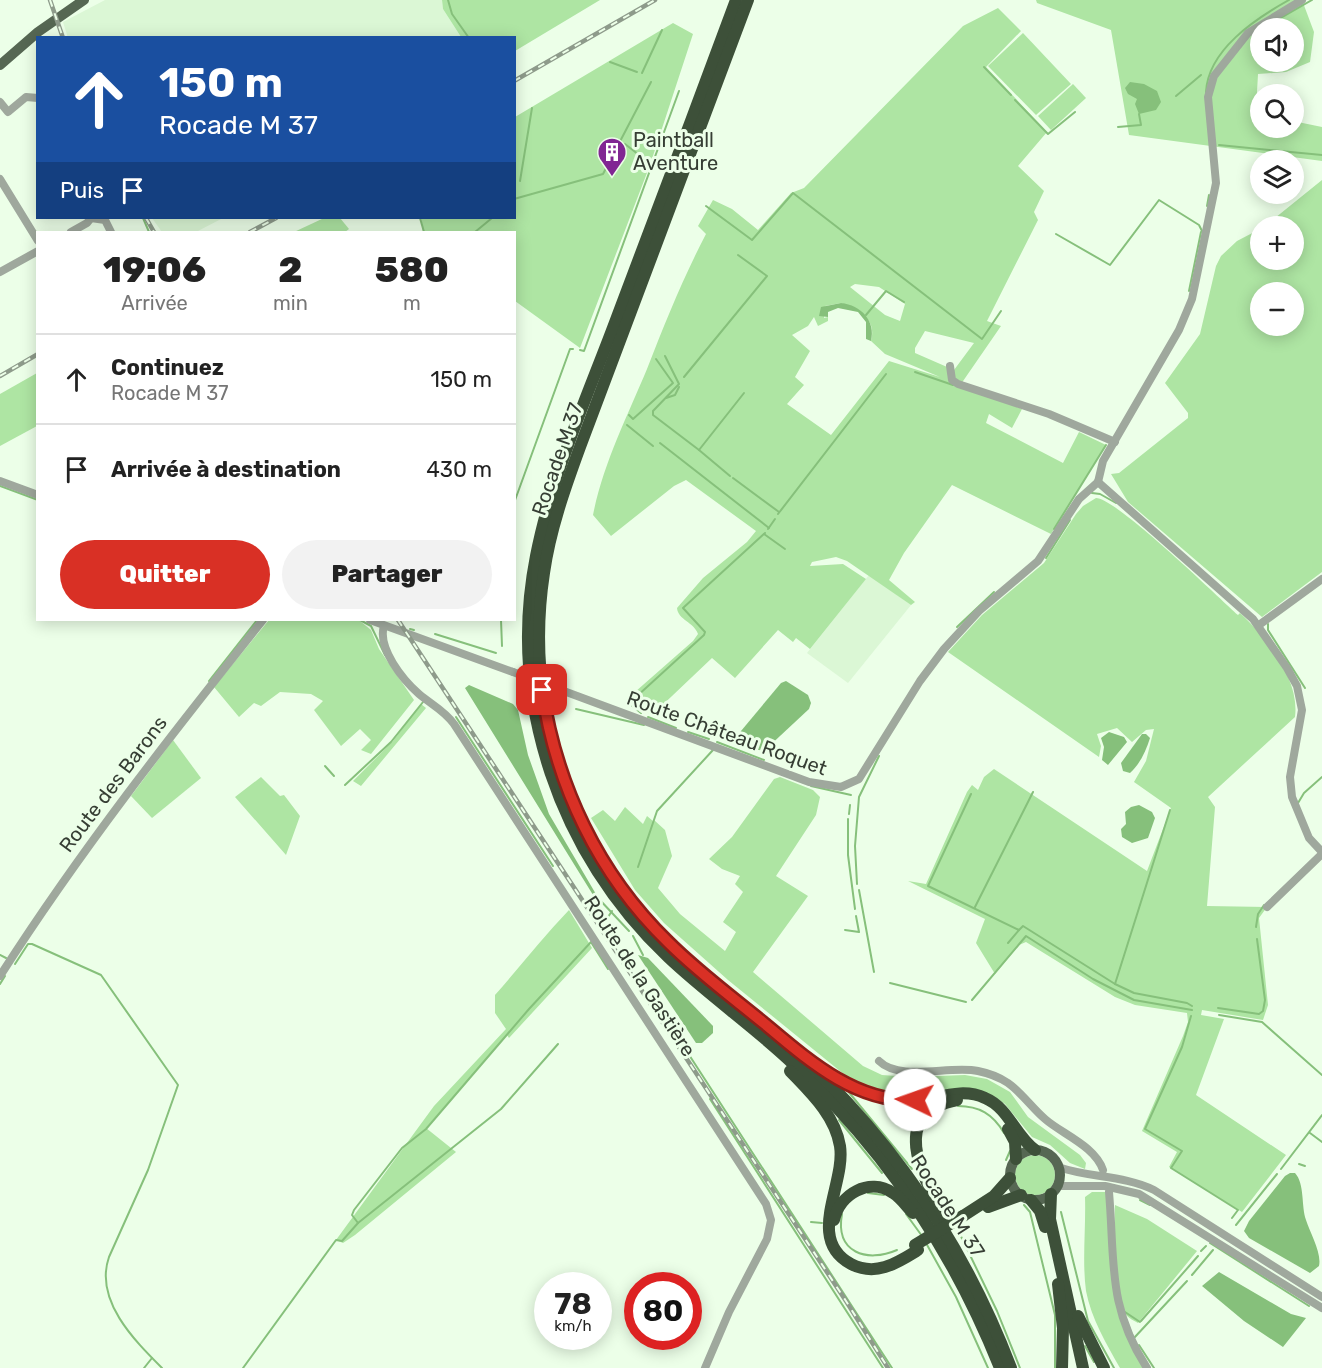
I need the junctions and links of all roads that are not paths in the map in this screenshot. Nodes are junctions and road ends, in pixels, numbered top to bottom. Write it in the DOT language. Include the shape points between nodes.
graph roads {
  1 [pos="84,0"];
  2 [pos="736,0"];
  3 [pos="748,0"];
  4 [pos="1302,0"];
  5 [pos="0,65"];
  6 [pos="36,98"];
  7 [pos="0,102"];
  8 [pos="8,112"];
  9 [pos="0,118"];
  10 [pos="0,179"];
  11 [pos="90,219"];
  12 [pos="98,219"];
  13 [pos="73,231"];
  14 [pos="110,231"];
  15 [pos="36,238"];
  16 [pos="36,252"];
  17 [pos="0,272"];
  18 [pos="950,366"];
  19 [pos="1115,442"];
  20 [pos="0,481"];
  21 [pos="1098,482"];
  22 [pos="36,494"];
  23 [pos="1322,579"];
  24 [pos="262,621"];
  25 [pos="372,621"];
  26 [pos="384,626"];
  27 [pos="1259,626"];
  28 [pos="1322,853"];
  29 [pos="1267,907"];
  30 [pos="0,976"];
  31 [pos="754,1030"];
  32 [pos="781,1038"];
  33 [pos="879,1061"];
  34 [pos="1035,1150"];
  35 [pos="1016,1158"];
  36 [pos="1058,1167"];
  37 [pos="1103,1170"];
  38 [pos="1010,1178"];
  39 [pos="1054,1190"];
  40 [pos="1109,1192"];
  41 [pos="1026,1198"];
  42 [pos="965,1218"];
  43 [pos="933,1233"];
  44 [pos="917,1247"];
  45 [pos="963,1263"];
  46 [pos="1060,1273"];
  47 [pos="1322,1297"];
  48 [pos="1322,1308"];
  49 [pos="705,1368"];
  50 [pos="1000,1368"];
  51 [pos="1011,1368"];
  52 [pos="1062,1368"];
  53 [pos="1077,1368"];
  54 [pos="1083,1368"];
  55 [pos="1104,1368"];
  56 [pos="1147,1368"];
  1 -- 5 [label="main road"];
  2 -- 31 [label="highway, Rocade M 37" via="553,492 533,570 528,637 532,691 542,744 560,800 583,848 612,893 650,939"];
  3 -- 32 [label="highway, Rocade M 37" via="563,496 544,572 539,650 544,702 557,759 575,808 606,866 668,942"];
  4 -- 19 [label="street" via="1248,33 1214,75 1208,97 1216,183 1192,299 1179,330"];
  6 -- 8 [label="street" via="26,96"];
  7 -- 8 [label="street"];
  8 -- 9 [label="street"];
  10 -- 15 [label="street"];
  11 -- 13 [label="street"];
  12 -- 14 [label="street" via="105,220"];
  16 -- 17 [label="street"];
  18 -- 19 [label="street" via="952,380 958,384 1049,414"];
  19 -- 21 [label="street" via="1101,467"];
  20 -- 22 [label="street"];
  21 -- 26 [label="street, Route Château Roquet, bridge" via="1079,499 1038,561 949,642 920,681 867,770 848,785 826,787 809,782"];
  21 -- 27 [label="street"];
  23 -- 27 [label="street"];
  24 -- 30 [label="street, Route des Barons" via="90,842"];
  25 -- 26 [label="street, Route Château Roquet"];
  26 -- 49 [label="street, Route de la Gastière" via="382,642 388,654 416,692 441,708 454,724 766,1204 771,1220 767,1239"];
  27 -- 28 [label="street" via="1300,694 1300,723 1290,788 1305,830"];
  28 -- 29 [label="street"];
  31 -- 43 [label="highway, Rocade M 37" via="850,1122 892,1173"];
  31 -- 44 [label="highway" via="824,1109 837,1134 840,1163 828,1227 837,1252 848,1262 871,1269 889,1267"];
  32 -- 34 [label="highway" via="843,1083 871,1095 908,1100 962,1093 984,1097 1000,1107 1021,1138"];
  32 -- 45 [label="highway, Rocade M 37" via="876,1135 921,1194"];
  33 -- 37 [label="street" via="900,1070 969,1069 1001,1079 1090,1152 1101,1162"];
  34 -- 35 [label="main road"];
  34 -- 36 [label="main road" via="1047,1153"];
  35 -- 38 [label="main road"];
  35 -- 45 [label="highway" via="1015,1142 1005,1123 981,1103 962,1099 947,1102 920,1125 915,1144 917,1161 963,1252"];
  36 -- 39 [label="main road"];
  36 -- 47 [label="street" via="1143,1185"];
  38 -- 41 [label="main road"];
  38 -- 42 [label="highway"];
  39 -- 41 [label="main road" via="1042,1199"];
  39 -- 46 [label="highway" via="1050,1219"];
  39 -- 48 [label="street" via="1104,1186 1139,1194"];
  40 -- 56 [label="street" via="1115,1290 1128,1335"];
  41 -- 42 [label="highway" via="998,1202"];
  41 -- 46 [label="highway" via="1043,1217"];
  42 -- 44 [label="highway, bridge"];
  43 -- 44 [label="highway" via="894,1193 880,1188 856,1191 839,1207 834,1220 838,1241 846,1253 858,1260 886,1261"];
  43 -- 50 [label="highway, Rocade M 37" via="972,1303"];
  45 -- 51 [label="highway, Rocade M 37"];
  46 -- 52 [label="highway"];
  46 -- 53 [label="highway"];
  46 -- 54 [label="highway"];
  46 -- 55 [label="highway"];
}
